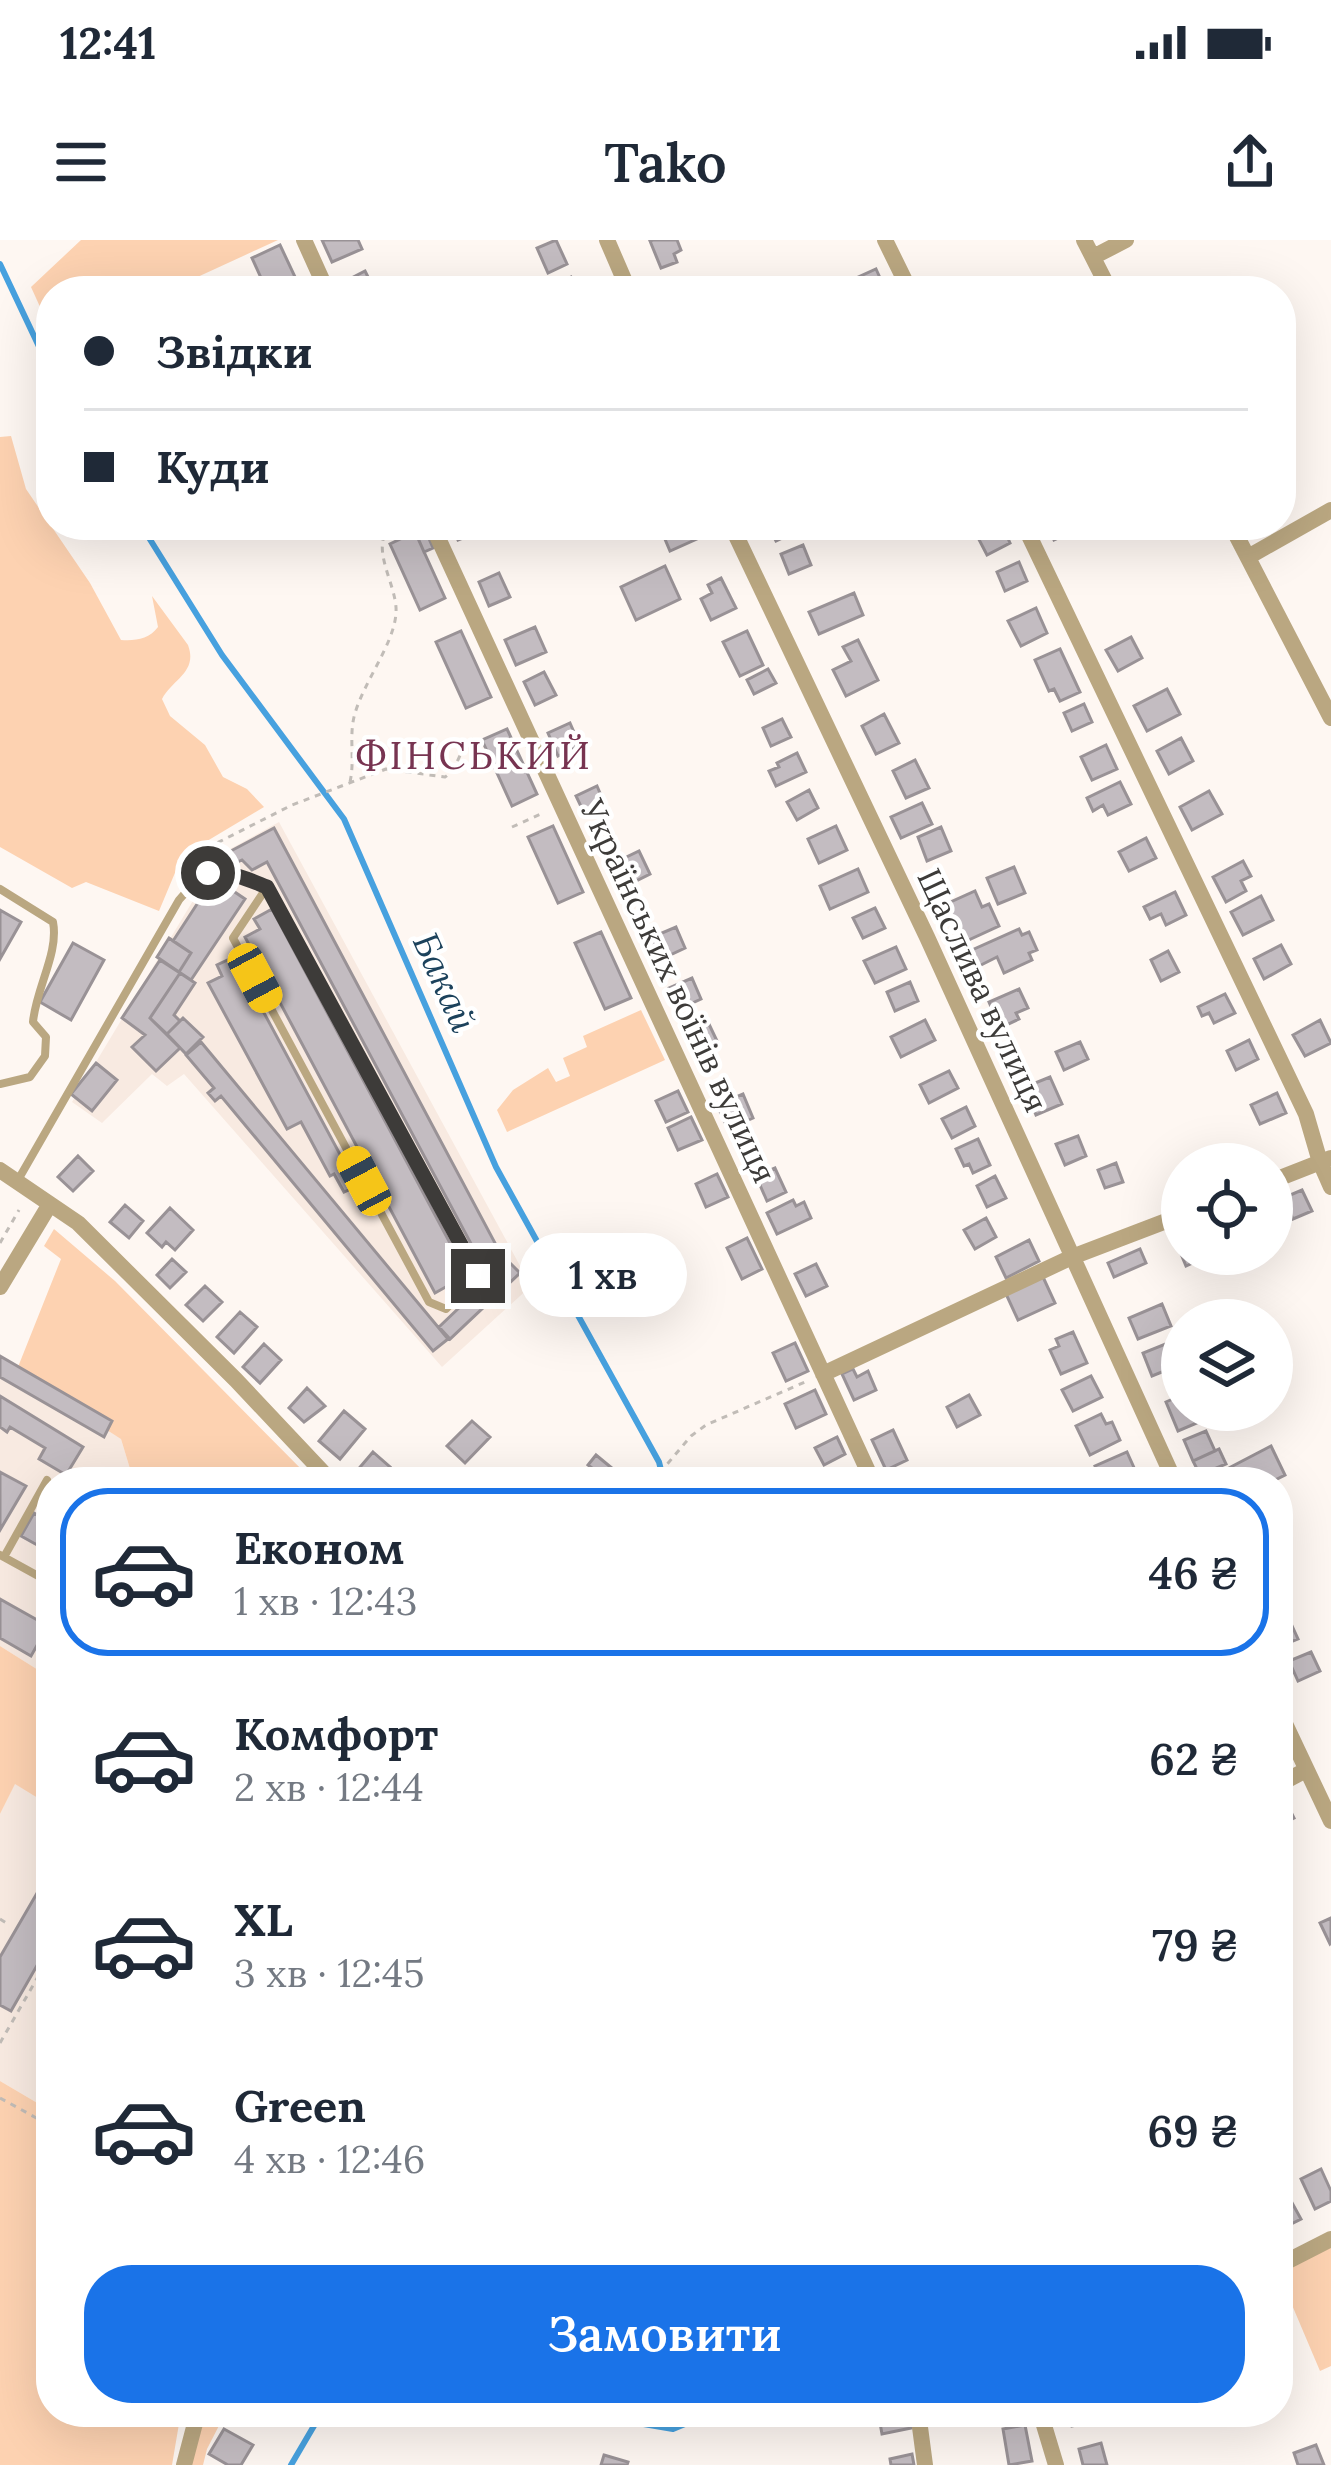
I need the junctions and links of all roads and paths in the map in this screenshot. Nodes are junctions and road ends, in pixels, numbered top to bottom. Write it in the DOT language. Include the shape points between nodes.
graph roads {
  1 [pos="304,240"];
  2 [pos="607,240"];
  3 [pos="885,240"];
  4 [pos="1126,240"];
  5 [pos="1089,249"];
  6 [pos="320,276"];
  7 [pos="623,276"];
  8 [pos="903,276"];
  9 [pos="1102,276"];
  10 [pos="1331,510"];
  11 [pos="1296,530"];
  12 [pos="382,540"];
  13 [pos="439,540"];
  14 [pos="737,540"];
  15 [pos="1031,540"];
  16 [pos="1239,540"];
  17 [pos="1278,540"];
  18 [pos="1248,557"];
  19 [pos="1331,718"];
  20 [pos="473,739"];
  21 [pos="350,784"];
  22 [pos="560,805"];
  23 [pos="512,827"];
  24 [pos="267,887"];
  25 [pos="0,889"];
  26 [pos="179,900"];
  27 [pos="0,1084"];
  28 [pos="1326,1160"];
  29 [pos="0,1169"];
  30 [pos="1293,1173"];
  31 [pos="17,1181"];
  32 [pos="1331,1187"];
  33 [pos="50,1204"];
  34 [pos="19,1210"];
  35 [pos="1161,1223"];
  36 [pos="0,1243"];
  37 [pos="1072,1257"];
  38 [pos="0,1287"];
  39 [pos="823,1374"];
  40 [pos="318,1467"];
  41 [pos="664,1467"];
  42 [pos="866,1467"];
  43 [pos="1168,1467"];
  44 [pos="36,1499"];
  45 [pos="2,1556"];
  46 [pos="36,1575"];
  47 [pos="1293,1741"];
  48 [pos="1306,1770"];
  49 [pos="1293,1777"];
  50 [pos="1331,1821"];
  51 [pos="0,1919"];
  52 [pos="8,1924"];
  53 [pos="36,1980"];
  54 [pos="0,2043"];
  55 [pos="0,2098"];
  56 [pos="36,2118"];
  57 [pos="1331,2239"];
  58 [pos="1293,2258"];
  59 [pos="194,2427"];
  60 [pos="920,2427"];
  61 [pos="1045,2427"];
  62 [pos="184,2465"];
  63 [pos="926,2465"];
  64 [pos="1056,2465"];
  1 -- 6 [label="street"];
  2 -- 7 [label="street"];
  3 -- 8 [label="street"];
  4 -- 5 [label="street"];
  5 -- 9 [label="street"];
  10 -- 11 [label="street"];
  12 -- 21 [label="path" via="397,610 352,721"];
  13 -- 22 [label="street, Українських воїнів вулиця"];
  14 -- 37 [label="street, Щаслива вулиця"];
  15 -- 28 [label="street"];
  16 -- 18 [label="street"];
  17 -- 18 [label="street"];
  18 -- 19 [label="street"];
  20 -- 21 [label="path" via="445,777 386,769"];
  21 -- 26 [label="path" via="196,854"];
  22 -- 23 [label="path"];
  22 -- 39 [label="street, Українських воїнів вулиця"];
  24 -- 24 [label="lane" via="478,1276 446,1309 429,1302 233,938"];
  24 -- 26 [label="lane" via="208,873"];
  25 -- 27 [label="lane" via="53,922 56,937 35,1000 45,1056 30,1077"];
  26 -- 31 [label="lane"];
  28 -- 30 [label="street"];
  28 -- 32 [label="street"];
  29 -- 31 [label="street"];
  31 -- 33 [label="street"];
  33 -- 38 [label="street"];
  33 -- 40 [label="street" via="78,1223"];
  34 -- 36 [label="path"];
  35 -- 37 [label="street"];
  37 -- 39 [label="street"];
  37 -- 43 [label="street, Щаслива вулиця"];
  39 -- 41 [label="path" via="706,1425"];
  39 -- 42 [label="street, Українських воїнів вулиця"];
  44 -- 45 [label="lane"];
  45 -- 46 [label="lane"];
  47 -- 48 [label="street"];
  48 -- 49 [label="street"];
  48 -- 50 [label="street"];
  51 -- 52 [label="path"];
  53 -- 54 [label="path"];
  55 -- 56 [label="path"];
  57 -- 58 [label="street"];
  59 -- 62 [label="street"];
  60 -- 63 [label="street"];
  61 -- 64 [label="street"];
}
